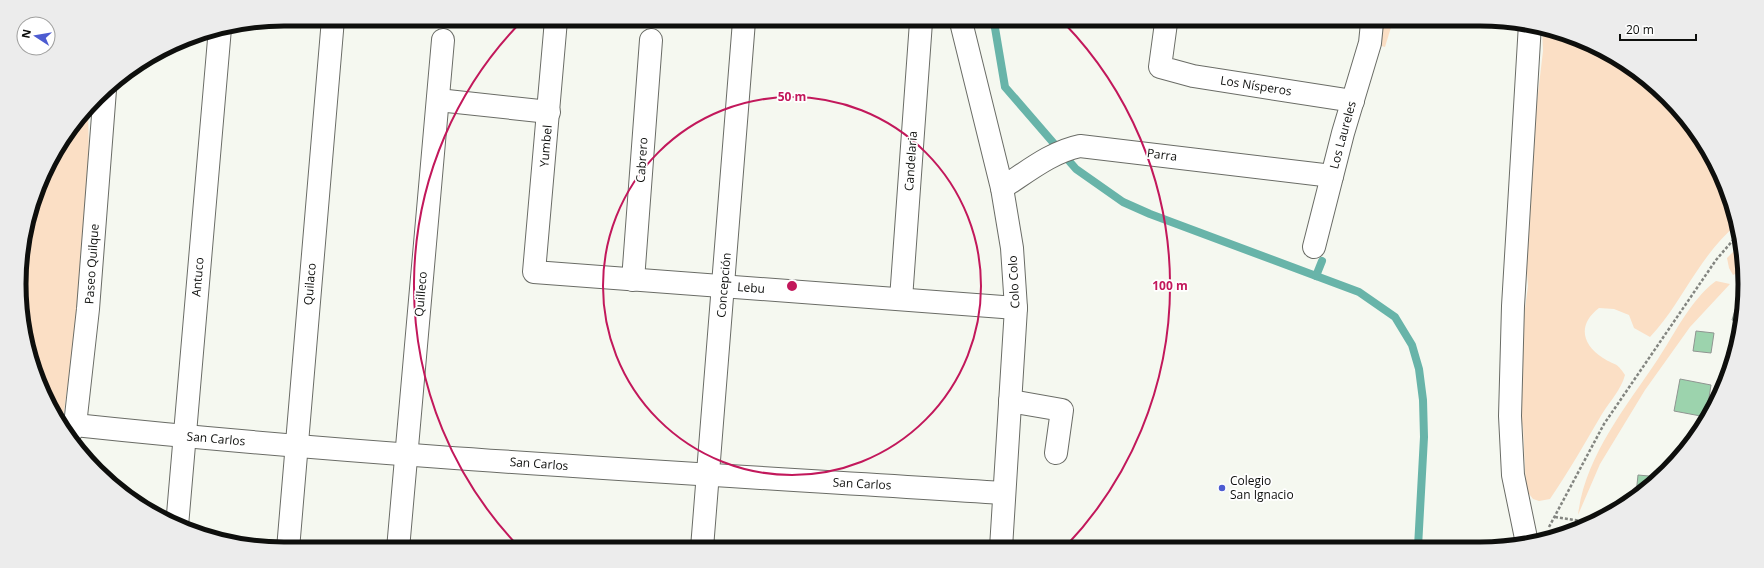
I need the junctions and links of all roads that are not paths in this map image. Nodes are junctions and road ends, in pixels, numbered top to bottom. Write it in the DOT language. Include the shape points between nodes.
graph roads {
  1 [pos="332,26"];
  2 [pos="556,26"];
  3 [pos="744,26"];
  4 [pos="921,26"];
  5 [pos="962,26"];
  6 [pos="1166,26"];
  7 [pos="1372,26"];
  8 [pos="1530,31"];
  9 [pos="219,34"];
  10 [pos="444,40"];
  11 [pos="651,40"];
  12 [pos="104,100"];
  13 [pos="438,100"];
  14 [pos="1353,101"];
  15 [pos="549,112"];
  16 [pos="1332,176"];
  17 [pos="1002,188"];
  18 [pos="1314,247"];
  19 [pos="534,272"];
  20 [pos="633,280"];
  21 [pos="724,286"];
  22 [pos="901,299"];
  23 [pos="1016,308"];
  24 [pos="1010,401"];
  25 [pos="72,431"];
  26 [pos="184,436"];
  27 [pos="297,446"];
  28 [pos="1056,453"];
  29 [pos="407,455"];
  30 [pos="708,475"];
  31 [pos="1004,493"];
  32 [pos="178,519"];
  33 [pos="1526,538"];
  34 [pos="289,542"];
  35 [pos="399,542"];
  36 [pos="702,542"];
  37 [pos="1000,542"];
  1 -- 27 [label="street, Quilaco"];
  2 -- 15 [label="street, Yumbel"];
  3 -- 21 [label="street, Concepción"];
  4 -- 22 [label="street, Candelaria"];
  5 -- 17 [label="street, Colo Colo"];
  6 -- 14 [label="street, Los Nísperos" via="1160,67 1193,76"];
  7 -- 14 [label="street, Los Laureles" via="1370,43"];
  8 -- 33 [label="street" via="1513,306 1510,416 1513,475"];
  9 -- 26 [label="street, Antuco"];
  10 -- 13 [label="street, Quilleco"];
  11 -- 20 [label="street, Cabrero"];
  12 -- 25 [label="street, Paseo Quilque" via="88,309"];
  13 -- 15 [label="street"];
  13 -- 29 [label="street, Quilleco"];
  14 -- 16 [label="street, Los Laureles"];
  15 -- 19 [label="street, Yumbel"];
  16 -- 17 [label="street, Parra" via="1080,146 1060,152"];
  16 -- 18 [label="street, Los Laureles"];
  17 -- 23 [label="street, Colo Colo" via="1012,248"];
  19 -- 20 [label="street, Lebu"];
  20 -- 21 [label="street, Lebu"];
  21 -- 22 [label="street, Lebu"];
  21 -- 30 [label="street, Concepción"];
  22 -- 23 [label="street, Lebu"];
  23 -- 24 [label="street, Colo Colo"];
  24 -- 28 [label="street" via="1062,410"];
  24 -- 31 [label="street, Colo Colo"];
  25 -- 26 [label="street, San Carlos"];
  26 -- 27 [label="street, San Carlos"];
  26 -- 32 [label="street, Antuco"];
  27 -- 29 [label="street, San Carlos"];
  27 -- 34 [label="street, Quilaco"];
  29 -- 30 [label="street, San Carlos"];
  29 -- 35 [label="street, Quilleco"];
  30 -- 31 [label="street, San Carlos"];
  30 -- 36 [label="street, Concepción"];
  31 -- 37 [label="street, Colo Colo"];
}
